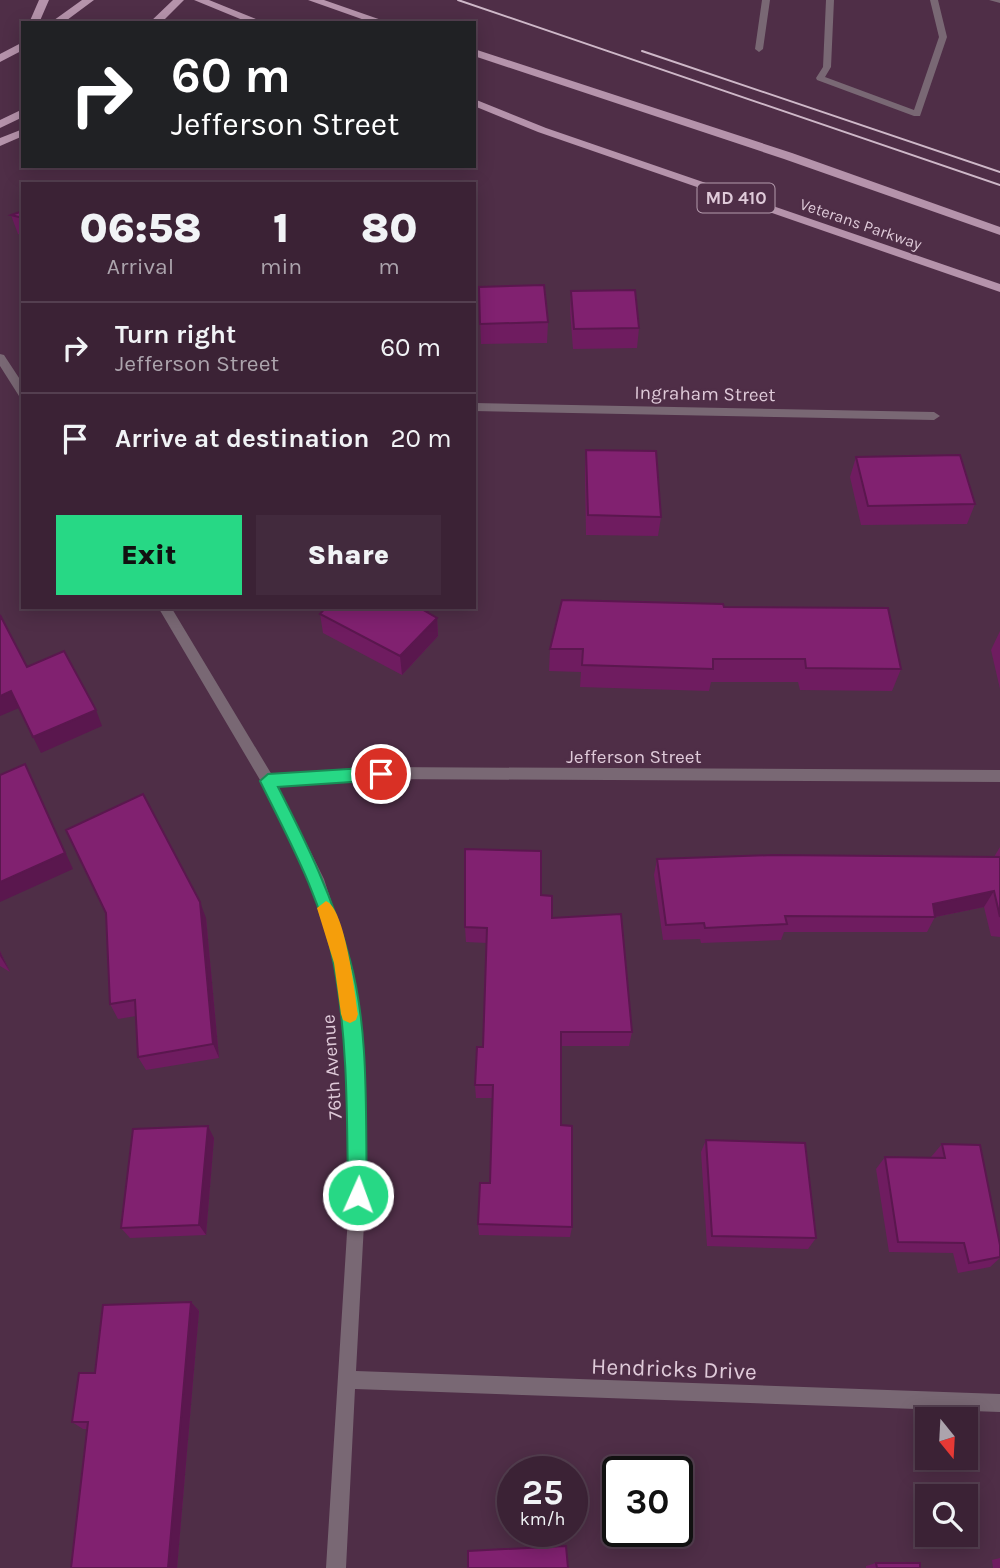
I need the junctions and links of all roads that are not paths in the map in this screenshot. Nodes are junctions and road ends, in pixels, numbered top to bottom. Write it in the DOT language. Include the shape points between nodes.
graph roads {
  1 [pos="44,0"];
  2 [pos="89,0"];
  3 [pos="179,0"];
  4 [pos="199,0"];
  5 [pos="313,0"];
  6 [pos="766,0"];
  7 [pos="830,0"];
  8 [pos="934,0"];
  9 [pos="993,0"];
  10 [pos="1000,1"];
  11 [pos="36,21"];
  12 [pos="58,21"];
  13 [pos="156,21"];
  14 [pos="256,21"];
  15 [pos="379,21"];
  16 [pos="21,40"];
  17 [pos="21,45"];
  18 [pos="759,49"];
  19 [pos="11,52"];
  20 [pos="476,53"];
  21 [pos="0,59"];
  22 [pos="476,104"];
  23 [pos="21,113"];
  24 [pos="0,125"];
  25 [pos="21,133"];
  26 [pos="0,142"];
  27 [pos="1000,232"];
  28 [pos="1000,288"];
  29 [pos="2,366"];
  30 [pos="21,388"];
  31 [pos="476,407"];
  32 [pos="934,416"];
  33 [pos="165,609"];
  34 [pos="1000,776"];
  35 [pos="268,781"];
  36 [pos="346,1380"];
  37 [pos="1000,1403"];
  38 [pos="336,1568"];
  1 -- 11 [label="main road"];
  2 -- 12 [label="main road"];
  3 -- 13 [label="main road"];
  4 -- 14 [label="main road"];
  5 -- 15 [label="main road"];
  6 -- 18 [label="street"];
  7 -- 8 [label="street" via="827,67 820,78 917,114 943,37"];
  9 -- 10 [label="street"];
  16 -- 19 [label="main road"];
  17 -- 19 [label="main road"];
  19 -- 21 [label="main road"];
  20 -- 27 [label="main road"];
  22 -- 28 [label="main road, Veterans Parkway / MD 410"];
  23 -- 24 [label="main road"];
  25 -- 26 [label="main road"];
  29 -- 30 [label="street"];
  31 -- 32 [label="street, Ingraham Street"];
  33 -- 35 [label="street, 76th Avenue"];
  34 -- 35 [label="street, Jefferson Street" via="381,774"];
  35 -- 36 [label="street, 76th Avenue" via="320,891 342,963 355,1052 359,1169"];
  36 -- 37 [label="street, Hendricks Drive"];
  36 -- 38 [label="street, 76th Avenue"];
}
